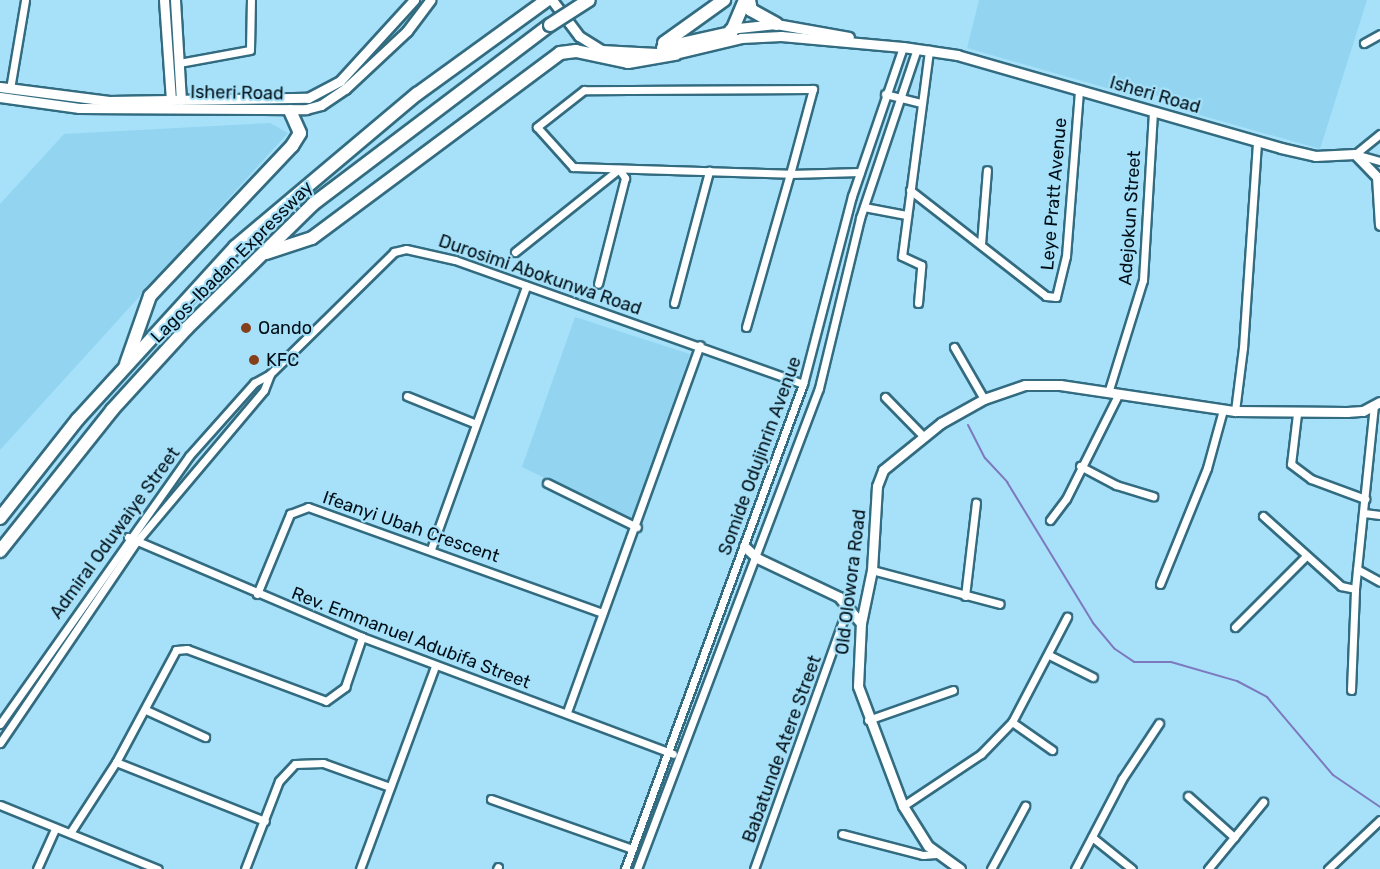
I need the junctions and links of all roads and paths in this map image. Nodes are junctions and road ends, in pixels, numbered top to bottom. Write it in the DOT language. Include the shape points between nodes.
graph roads {
  1 [pos="25,0"];
  2 [pos="164,0"];
  3 [pos="175,0"];
  4 [pos="251,0"];
  5 [pos="414,0"];
  6 [pos="430,0"];
  7 [pos="552,0"];
  8 [pos="589,0"];
  9 [pos="724,0"];
  10 [pos="747,0"];
  11 [pos="542,3"];
  12 [pos="776,24"];
  13 [pos="735,27"];
  14 [pos="571,28"];
  15 [pos="1380,34"];
  16 [pos="867,42"];
  17 [pos="664,43"];
  18 [pos="1364,43"];
  19 [pos="903,47"];
  20 [pos="916,49"];
  21 [pos="929,50"];
  22 [pos="648,51"];
  23 [pos="675,54"];
  24 [pos="179,63"];
  25 [pos="5,88"];
  26 [pos="1079,90"];
  27 [pos="885,94"];
  28 [pos="0,97"];
  29 [pos="899,98"];
  30 [pos="176,100"];
  31 [pos="921,103"];
  32 [pos="290,111"];
  33 [pos="1153,112"];
  34 [pos="1380,134"];
  35 [pos="1257,142"];
  36 [pos="1355,154"];
  37 [pos="1380,161"];
  38 [pos="619,169"];
  39 [pos="987,170"];
  40 [pos="709,171"];
  41 [pos="860,172"];
  42 [pos="790,174"];
  43 [pos="910,190"];
  44 [pos="864,207"];
  45 [pos="906,215"];
  46 [pos="1380,225"];
  47 [pos="981,244"];
  48 [pos="515,252"];
  49 [pos="260,256"];
  50 [pos="598,284"];
  51 [pos="526,286"];
  52 [pos="674,303"];
  53 [pos="918,303"];
  54 [pos="746,327"];
  55 [pos="700,345"];
  56 [pos="954,347"];
  57 [pos="812,355"];
  58 [pos="827,358"];
  59 [pos="122,374"];
  60 [pos="270,374"];
  61 [pos="803,384"];
  62 [pos="1108,393"];
  63 [pos="1118,395"];
  64 [pos="407,396"];
  65 [pos="885,396"];
  66 [pos="984,399"];
  67 [pos="1377,404"];
  68 [pos="1223,410"];
  69 [pos="1235,411"];
  70 [pos="1297,414"];
  71 [pos="476,424"];
  72 [pos="923,436"];
  73 [pos="1080,466"];
  74 [pos="547,483"];
  75 [pos="1153,496"];
  76 [pos="1365,499"];
  77 [pos="976,503"];
  78 [pos="1364,513"];
  79 [pos="1380,515"];
  80 [pos="1263,516"];
  81 [pos="0,518"];
  82 [pos="1050,520"];
  83 [pos="637,526"];
  84 [pos="128,537"];
  85 [pos="136,541"];
  86 [pos="744,546"];
  87 [pos="431,549"];
  88 [pos="0,551"];
  89 [pos="1305,557"];
  90 [pos="757,558"];
  91 [pos="1358,569"];
  92 [pos="872,570"];
  93 [pos="1380,582"];
  94 [pos="1160,584"];
  95 [pos="1355,589"];
  96 [pos="256,594"];
  97 [pos="965,596"];
  98 [pos="849,604"];
  99 [pos="1000,604"];
  100 [pos="603,613"];
  101 [pos="1068,617"];
  102 [pos="861,623"];
  103 [pos="1234,627"];
  104 [pos="362,637"];
  105 [pos="1048,655"];
  106 [pos="435,666"];
  107 [pos="1093,677"];
  108 [pos="953,690"];
  109 [pos="1351,690"];
  110 [pos="146,710"];
  111 [pos="567,712"];
  112 [pos="868,720"];
  113 [pos="1012,722"];
  114 [pos="1159,723"];
  115 [pos="0,724"];
  116 [pos="205,737"];
  117 [pos="0,743"];
  118 [pos="1052,750"];
  119 [pos="669,753"];
  120 [pos="678,756"];
  121 [pos="116,762"];
  122 [pos="390,787"];
  123 [pos="1188,795"];
  124 [pos="490,800"];
  125 [pos="1263,802"];
  126 [pos="0,805"];
  127 [pos="903,806"];
  128 [pos="1025,806"];
  129 [pos="1380,820"];
  130 [pos="265,821"];
  131 [pos="55,829"];
  132 [pos="70,833"];
  133 [pos="842,834"];
  134 [pos="1092,837"];
  135 [pos="1234,837"];
  136 [pos="632,849"];
  137 [pos="936,854"];
  138 [pos="957,868"];
  139 [pos="37,869"];
  140 [pos="158,869"];
  141 [pos="245,869"];
  142 [pos="360,869"];
  143 [pos="625,869"];
  144 [pos="637,869"];
  145 [pos="754,869"];
  146 [pos="991,869"];
  147 [pos="1075,869"];
  148 [pos="1132,869"];
  149 [pos="1208,869"];
  150 [pos="1329,869"];
  1 -- 25 [label="street"];
  2 -- 30 [label="street"];
  3 -- 24 [label="street"];
  4 -- 24 [label="street" via="250,50"];
  5 -- 30 [label="street, Isheri Road" via="347,74 321,93 280,99"];
  6 -- 32 [label="street, Isheri Road" via="407,31 331,100"];
  7 -- 14 [label="street, Isheri Road"];
  8 -- 49 [label="highway, Lagos-Ibadan Expressway, bridge" via="550,25 313,204"];
  9 -- 17 [label="highway"];
  10 -- 12 [label="highway" via="758,16"];
  10 -- 13 [label="highway"];
  11 -- 59 [label="highway, Lagos-Ibadan Expressway" via="472,51 301,188 235,247"];
  12 -- 13 [label="street, Isheri Road"];
  12 -- 16 [label="street, Isheri Road"];
  13 -- 17 [label="street, Isheri Road"];
  13 -- 22 [label="highway" via="731,33"];
  14 -- 17 [label="street, Isheri Road" via="607,46 639,48"];
  14 -- 22 [label="street, Isheri Road" via="586,43 601,50"];
  15 -- 18 [label="street"];
  16 -- 19 [label="street, Isheri Road"];
  16 -- 23 [label="street, Isheri Road" via="759,37"];
  19 -- 20 [label="street, Isheri Road"];
  19 -- 27 [label="street, Somide Odujinrin Avenue"];
  20 -- 21 [label="street, Isheri Road"];
  20 -- 29 [label="street"];
  21 -- 26 [label="street, Isheri Road"];
  21 -- 31 [label="street"];
  22 -- 23 [label="street, Isheri Road"];
  23 -- 49 [label="highway" via="628,62 576,51 560,53 312,238"];
  24 -- 30 [label="street"];
  25 -- 30 [label="street, Isheri Road" via="78,99"];
  26 -- 33 [label="street, Isheri Road"];
  26 -- 47 [label="street, Leye Pratt Avenue" via="1065,256 1056,297 1046,296"];
  27 -- 29 [label="street"];
  27 -- 41 [label="street, Somide Odujinrin Avenue"];
  28 -- 32 [label="street, Isheri Road" via="79,108"];
  29 -- 31 [label="street"];
  29 -- 44 [label="street"];
  31 -- 43 [label="street"];
  32 -- 59 [label="highway" via="299,127 296,139 150,296"];
  33 -- 35 [label="street, Isheri Road"];
  33 -- 62 [label="street, Adejokun Street" via="1143,280"];
  34 -- 36 [label="street"];
  35 -- 36 [label="street, Isheri Road" via="1315,156"];
  35 -- 69 [label="street"];
  36 -- 37 [label="street"];
  36 -- 46 [label="street" via="1377,177"];
  38 -- 40 [label="street"];
  38 -- 42 [label="street" via="573,167 537,127 584,90 813,89"];
  38 -- 48 [label="street"];
  38 -- 50 [label="street" via="625,178"];
  39 -- 47 [label="street"];
  40 -- 42 [label="street"];
  40 -- 52 [label="street"];
  41 -- 42 [label="street"];
  41 -- 57 [label="street, Somide Odujinrin Avenue"];
  42 -- 54 [label="street"];
  43 -- 45 [label="street"];
  43 -- 47 [label="street, Leye Pratt Avenue"];
  44 -- 45 [label="street"];
  44 -- 58 [label="street"];
  45 -- 53 [label="street" via="902,256 921,265"];
  49 -- 88 [label="highway, Lagos-Ibadan Expressway" via="112,410"];
  51 -- 55 [label="street, Durosimi Abokunwa Road"];
  51 -- 60 [label="street, Durosimi Abokunwa Road" via="429,252 394,252"];
  51 -- 71 [label="street"];
  55 -- 61 [label="street, Durosimi Abokunwa Road"];
  55 -- 83 [label="street"];
  56 -- 66 [label="street"];
  57 -- 58 [label="street"];
  57 -- 61 [label="street, Somide Odujinrin Avenue"];
  58 -- 90 [label="street"];
  59 -- 81 [label="highway, Lagos-Ibadan Expressway" via="78,419"];
  60 -- 84 [label="street, Admiral Oduwaiye Street" via="254,382 189,456"];
  60 -- 85 [label="street, Durosimi Abokunwa Road" via="264,390"];
  61 -- 86 [label="street, Somide Odujinrin Avenue"];
  62 -- 63 [label="street, Old Olowora Road"];
  62 -- 66 [label="street, Old Olowora Road" via="1039,384"];
  63 -- 68 [label="street, Old Olowora Road"];
  63 -- 73 [label="street"];
  64 -- 71 [label="street"];
  65 -- 72 [label="street"];
  66 -- 72 [label="street, Old Olowora Road"];
  67 -- 70 [label="street, Old Olowora Road" via="1355,412"];
  67 -- 76 [label="street"];
  68 -- 69 [label="street, Old Olowora Road"];
  68 -- 94 [label="street" via="1207,468"];
  69 -- 70 [label="street, Old Olowora Road"];
  70 -- 76 [label="street" via="1291,464 1311,479"];
  71 -- 87 [label="street"];
  72 -- 92 [label="street, Old Olowora Road" via="879,478"];
  73 -- 75 [label="street" via="1116,485"];
  73 -- 82 [label="street" via="1066,499"];
  74 -- 83 [label="street"];
  76 -- 78 [label="street"];
  77 -- 97 [label="street"];
  78 -- 79 [label="street"];
  78 -- 91 [label="street"];
  80 -- 89 [label="street"];
  83 -- 100 [label="street"];
  84 -- 85 [label="street, Rev. Emmanuel Adubifa Street"];
  84 -- 115 [label="street, Admiral Oduwaiye Street"];
  85 -- 96 [label="street, Rev. Emmanuel Adubifa Street"];
  85 -- 117 [label="street, Admiral Oduwaiye Street"];
  86 -- 90 [label="street"];
  86 -- 119 [label="street, Somide Odujinrin Avenue"];
  87 -- 96 [label="street, Ifeanyi Ubah Crescent" via="327,512 301,507 290,514"];
  87 -- 100 [label="street, Ifeanyi Ubah Crescent"];
  89 -- 95 [label="street" via="1341,586"];
  89 -- 103 [label="street"];
  90 -- 98 [label="street"];
  90 -- 120 [label="street"];
  91 -- 93 [label="street"];
  91 -- 95 [label="street"];
  92 -- 97 [label="street"];
  92 -- 102 [label="street, Old Olowora Road"];
  95 -- 109 [label="street"];
  96 -- 104 [label="street, Rev. Emmanuel Adubifa Street"];
  97 -- 99 [label="street"];
  98 -- 102 [label="street"];
  98 -- 145 [label="street, Babatunde Atere Street"];
  100 -- 111 [label="street"];
  101 -- 105 [label="street"];
  102 -- 112 [label="street, Old Olowora Road" via="858,686"];
  104 -- 106 [label="street, Rev. Emmanuel Adubifa Street"];
  104 -- 110 [label="street" via="345,687 333,698 318,700 182,648 172,654"];
  105 -- 107 [label="street"];
  105 -- 113 [label="street"];
  106 -- 111 [label="street, Rev. Emmanuel Adubifa Street"];
  106 -- 122 [label="street"];
  108 -- 112 [label="street"];
  110 -- 116 [label="street"];
  110 -- 121 [label="street"];
  111 -- 119 [label="street, Rev. Emmanuel Adubifa Street"];
  112 -- 127 [label="street, Old Olowora Road"];
  113 -- 118 [label="street"];
  113 -- 127 [label="street" via="981,754"];
  114 -- 134 [label="street" via="1122,779"];
  119 -- 120 [label="street, Rev. Emmanuel Adubifa Street"];
  119 -- 136 [label="street, Somide Odujinrin Avenue"];
  120 -- 144 [label="street"];
  121 -- 130 [label="street"];
  121 -- 132 [label="street"];
  122 -- 130 [label="street" via="323,763 303,761 284,773"];
  122 -- 142 [label="street"];
  123 -- 135 [label="street"];
  124 -- 136 [label="street"];
  125 -- 135 [label="street"];
  126 -- 131 [label="street"];
  127 -- 137 [label="street, Old Olowora Road"];
  128 -- 146 [label="street"];
  129 -- 150 [label="street"];
  130 -- 141 [label="street"];
  131 -- 132 [label="street"];
  131 -- 139 [label="street"];
  132 -- 140 [label="street"];
  133 -- 137 [label="street" via="923,855"];
  134 -- 147 [label="street"];
  134 -- 148 [label="street"];
  135 -- 149 [label="street"];
  136 -- 143 [label="street, Somide Odujinrin Avenue"];
  137 -- 138 [label="street, Old Olowora Road"];
}
